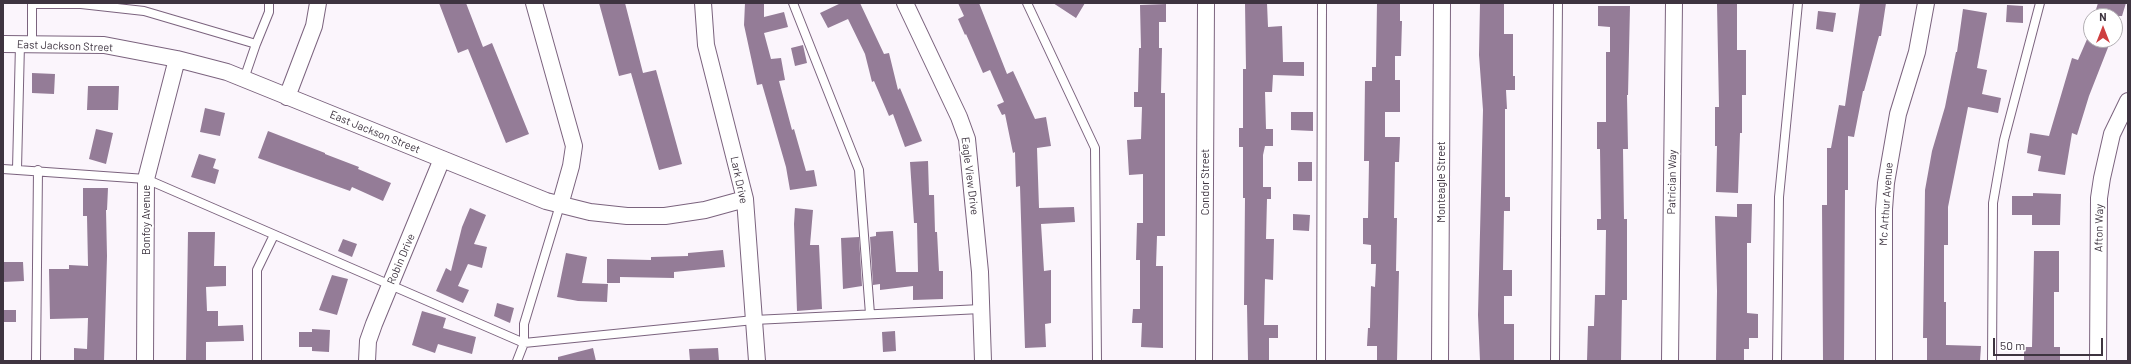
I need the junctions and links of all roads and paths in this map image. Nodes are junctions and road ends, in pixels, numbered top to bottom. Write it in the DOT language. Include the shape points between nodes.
graph roads {
  1 [pos="269,3"];
  2 [pos="318,3"];
  3 [pos="534,3"];
  4 [pos="702,3"];
  5 [pos="793,3"];
  6 [pos="905,3"];
  7 [pos="1027,3"];
  8 [pos="1206,3"];
  9 [pos="1322,3"];
  10 [pos="1442,3"];
  11 [pos="1558,3"];
  12 [pos="1674,3"];
  13 [pos="1798,3"];
  14 [pos="1926,3"];
  15 [pos="2040,3"];
  16 [pos="32,4"];
  17 [pos="3,44"];
  18 [pos="26,44"];
  19 [pos="256,44"];
  20 [pos="177,59"];
  21 [pos="244,79"];
  22 [pos="287,96"];
  23 [pos="2128,101"];
  24 [pos="442,159"];
  25 [pos="3,168"];
  26 [pos="17,169"];
  27 [pos="38,170"];
  28 [pos="146,179"];
  29 [pos="744,199"];
  30 [pos="560,205"];
  31 [pos="274,235"];
  32 [pos="390,285"];
  33 [pos="981,309"];
  34 [pos="870,314"];
  35 [pos="754,320"];
  36 [pos="524,343"];
  37 [pos="36,361"];
  38 [pos="145,361"];
  39 [pos="257,361"];
  40 [pos="367,361"];
  41 [pos="517,361"];
  42 [pos="757,361"];
  43 [pos="982,361"];
  44 [pos="1097,361"];
  45 [pos="1204,361"];
  46 [pos="1321,361"];
  47 [pos="1440,361"];
  48 [pos="1555,361"];
  49 [pos="1670,361"];
  50 [pos="1777,361"];
  51 [pos="1884,361"];
  52 [pos="1992,361"];
  53 [pos="2098,361"];
  1 -- 19 [label="lane" via="269,12"];
  2 -- 22 [label="street" via="314,26"];
  3 -- 30 [label="street" via="574,146"];
  4 -- 29 [label="street, Lark Drive" via="706,45"];
  5 -- 34 [label="lane" via="859,170"];
  6 -- 33 [label="street, Eagle View Drive" via="967,139 980,272"];
  7 -- 44 [label="lane" via="1095,148"];
  8 -- 45 [label="street, Condor Street"];
  9 -- 46 [label="lane"];
  10 -- 47 [label="street, Monteagle Street"];
  11 -- 48 [label="lane"];
  12 -- 49 [label="street, Patrician Way"];
  13 -- 50 [label="lane" via="1779,197"];
  14 -- 51 [label="street, Mc Arthur Avenue" via="1917,52 1898,114 1887,176 1884,214"];
  15 -- 52 [label="lane" via="2004,140 1993,203"];
  16 -- 18 [label="lane"];
  16 -- 19 [label="lane" via="81,4 144,11"];
  17 -- 18 [label="street, East Jackson Street"];
  18 -- 20 [label="street, East Jackson Street" via="104,45"];
  18 -- 26 [label="lane"];
  19 -- 21 [label="lane"];
  20 -- 21 [label="street, East Jackson Street"];
  20 -- 28 [label="street, Bonfoy Avenue"];
  21 -- 22 [label="street, East Jackson Street"];
  22 -- 24 [label="street, East Jackson Street"];
  23 -- 53 [label="street, Afton Way" via="2112,134 2099,198"];
  24 -- 30 [label="street, East Jackson Street"];
  24 -- 32 [label="street, Robin Drive"];
  25 -- 26 [label="lane"];
  26 -- 27 [label="lane"];
  27 -- 28 [label="lane"];
  27 -- 37 [label="lane"];
  28 -- 31 [label="lane"];
  28 -- 38 [label="street, Bonfoy Avenue"];
  29 -- 30 [label="street, East Jackson Street" via="705,210 665,216 590,212"];
  29 -- 35 [label="street, Lark Drive"];
  30 -- 36 [label="lane" via="524,324"];
  31 -- 32 [label="lane"];
  31 -- 39 [label="lane" via="257,270"];
  32 -- 36 [label="lane"];
  32 -- 40 [label="street, Robin Drive" via="368,341"];
  33 -- 34 [label="lane"];
  33 -- 43 [label="street, Eagle View Drive"];
  34 -- 35 [label="lane"];
  35 -- 36 [label="lane"];
  35 -- 42 [label="street, Lark Drive"];
  36 -- 41 [label="lane"];
}
